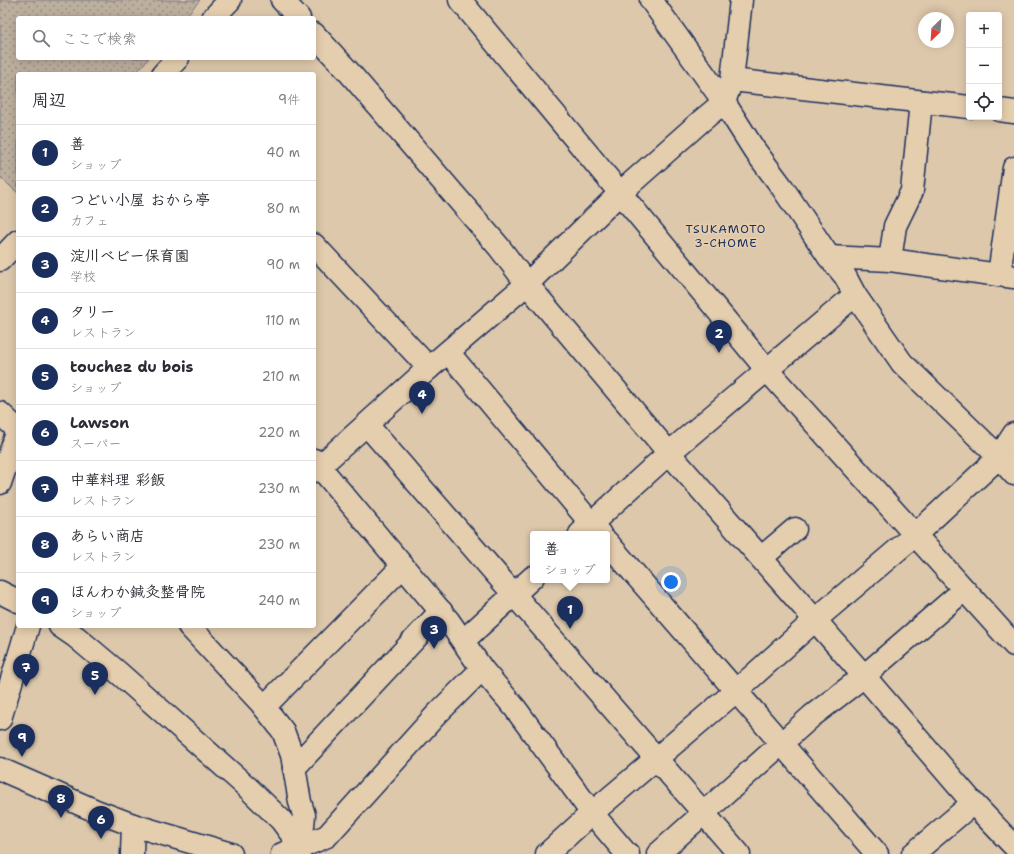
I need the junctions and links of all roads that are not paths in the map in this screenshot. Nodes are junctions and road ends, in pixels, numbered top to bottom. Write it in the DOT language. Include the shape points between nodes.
graph roads {
  1 [pos="230,0"];
  2 [pos="282,0"];
  3 [pos="460,0"];
  4 [pos="651,0"];
  5 [pos="742,0"];
  6 [pos="216,16"];
  7 [pos="297,16"];
  8 [pos="316,36"];
  9 [pos="176,60"];
  10 [pos="165,72"];
  11 [pos="732,80"];
  12 [pos="724,102"];
  13 [pos="921,102"];
  14 [pos="966,107"];
  15 [pos="1002,110"];
  16 [pos="1014,112"];
  17 [pos="1014,168"];
  18 [pos="620,193"];
  19 [pos="16,242"];
  20 [pos="316,247"];
  21 [pos="829,257"];
  22 [pos="0,260"];
  23 [pos="890,260"];
  24 [pos="1006,276"];
  25 [pos="527,284"];
  26 [pos="855,295"];
  27 [pos="448,352"];
  28 [pos="429,368"];
  29 [pos="767,370"];
  30 [pos="0,413"];
  31 [pos="366,425"];
  32 [pos="16,428"];
  33 [pos="1014,434"];
  34 [pos="16,436"];
  35 [pos="669,453"];
  36 [pos="999,458"];
  37 [pos="316,466"];
  38 [pos="1014,474"];
  39 [pos="0,483"];
  40 [pos="795,529"];
  41 [pos="591,531"];
  42 [pos="915,535"];
  43 [pos="610,545"];
  44 [pos="761,558"];
  45 [pos="403,566"];
  46 [pos="530,580"];
  47 [pos="964,590"];
  48 [pos="0,592"];
  49 [pos="514,595"];
  50 [pos="16,600"];
  51 [pos="441,611"];
  52 [pos="815,620"];
  53 [pos="27,628"];
  54 [pos="63,628"];
  55 [pos="191,628"];
  56 [pos="463,641"];
  57 [pos="1014,645"];
  58 [pos="482,669"];
  59 [pos="864,676"];
  60 [pos="736,691"];
  61 [pos="264,707"];
  62 [pos="0,719"];
  63 [pos="781,744"];
  64 [pos="656,759"];
  65 [pos="294,768"];
  66 [pos="0,769"];
  67 [pos="973,803"];
  68 [pos="592,813"];
  69 [pos="704,813"];
  70 [pos="134,825"];
  71 [pos="1014,846"];
  72 [pos="298,852"];
  73 [pos="132,854"];
  74 [pos="231,854"];
  75 [pos="547,854"];
  76 [pos="626,854"];
  77 [pos="658,854"];
  78 [pos="739,854"];
  79 [pos="877,854"];
  80 [pos="913,854"];
  1 -- 6 [label="street"];
  2 -- 7 [label="street"];
  3 -- 18 [label="street"];
  4 -- 12 [label="street"];
  5 -- 11 [label="street"];
  8 -- 25 [label="street" via="500,248"];
  9 -- 10 [label="street"];
  11 -- 12 [label="street"];
  11 -- 13 [label="street"];
  12 -- 18 [label="street"];
  12 -- 21 [label="street"];
  13 -- 14 [label="street"];
  13 -- 23 [label="street" via="912,191 895,226"];
  15 -- 16 [label="street"];
  17 -- 24 [label="street"];
  18 -- 25 [label="street"];
  18 -- 29 [label="street"];
  19 -- 22 [label="street"];
  20 -- 28 [label="street"];
  21 -- 23 [label="street"];
  21 -- 26 [label="street" via="845,276"];
  23 -- 24 [label="street"];
  25 -- 27 [label="street"];
  25 -- 35 [label="street"];
  26 -- 29 [label="street"];
  26 -- 36 [label="street" via="902,363"];
  27 -- 28 [label="street"];
  27 -- 41 [label="street"];
  28 -- 31 [label="street"];
  29 -- 35 [label="street"];
  29 -- 42 [label="street"];
  30 -- 32 [label="street"];
  31 -- 37 [label="street"];
  31 -- 49 [label="street"];
  33 -- 36 [label="street"];
  34 -- 39 [label="street"];
  35 -- 41 [label="street"];
  35 -- 44 [label="street"];
  36 -- 38 [label="street"];
  36 -- 42 [label="street"];
  37 -- 45 [label="street"];
  40 -- 44 [label="street"];
  42 -- 47 [label="street"];
  42 -- 52 [label="street"];
  43 -- 60 [label="street"];
  44 -- 52 [label="street"];
  45 -- 51 [label="street"];
  45 -- 61 [label="street"];
  46 -- 49 [label="street"];
  47 -- 57 [label="street"];
  47 -- 59 [label="street"];
  48 -- 50 [label="street"];
  49 -- 56 [label="street"];
  49 -- 64 [label="street"];
  51 -- 56 [label="street"];
  51 -- 65 [label="street"];
  52 -- 59 [label="street"];
  52 -- 60 [label="street"];
  53 -- 62 [label="street"];
  54 -- 72 [label="street" via="120,674 247,787 281,820"];
  55 -- 61 [label="street"];
  56 -- 58 [label="street"];
  58 -- 68 [label="street" via="515,708"];
  58 -- 72 [label="street" via="436,715 327,836"];
  59 -- 63 [label="street" via="812,716"];
  59 -- 67 [label="street"];
  60 -- 63 [label="street"];
  60 -- 64 [label="street"];
  61 -- 65 [label="street" via="283,731"];
  63 -- 69 [label="street"];
  63 -- 79 [label="street"];
  64 -- 68 [label="street"];
  64 -- 69 [label="street"];
  65 -- 72 [label="street" via="304,815"];
  66 -- 70 [label="street"];
  67 -- 71 [label="street"];
  67 -- 80 [label="street"];
  68 -- 75 [label="street"];
  68 -- 76 [label="street"];
  69 -- 77 [label="street"];
  69 -- 78 [label="street"];
  70 -- 73 [label="street"];
  70 -- 74 [label="street"];
}
